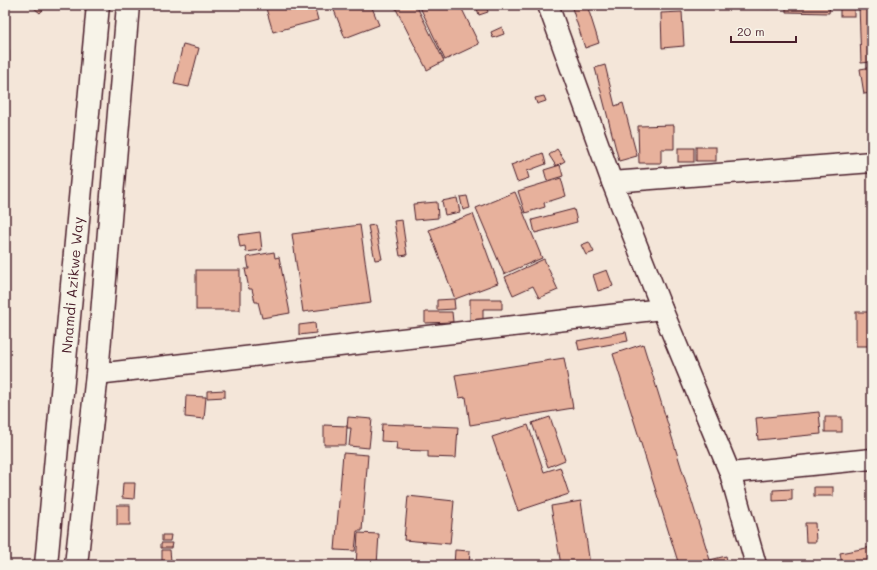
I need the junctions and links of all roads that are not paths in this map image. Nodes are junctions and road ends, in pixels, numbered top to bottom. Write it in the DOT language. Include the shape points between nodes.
graph roads {
  1 [pos="98,5"];
  2 [pos="128,5"];
  3 [pos="548,5"];
  4 [pos="872,162"];
  5 [pos="612,182"];
  6 [pos="662,309"];
  7 [pos="97,374"];
  8 [pos="872,459"];
  9 [pos="730,473"];
  10 [pos="46,565"];
  11 [pos="76,565"];
  12 [pos="756,565"];
  1 -- 10 [label="highway, Nnamdi Azikwe Way"];
  2 -- 7 [label="highway"];
  3 -- 5 [label="street"];
  4 -- 5 [label="street"];
  5 -- 6 [label="street"];
  6 -- 7 [label="street"];
  6 -- 9 [label="street"];
  7 -- 11 [label="highway"];
  8 -- 9 [label="street"];
  9 -- 12 [label="street"];
}
